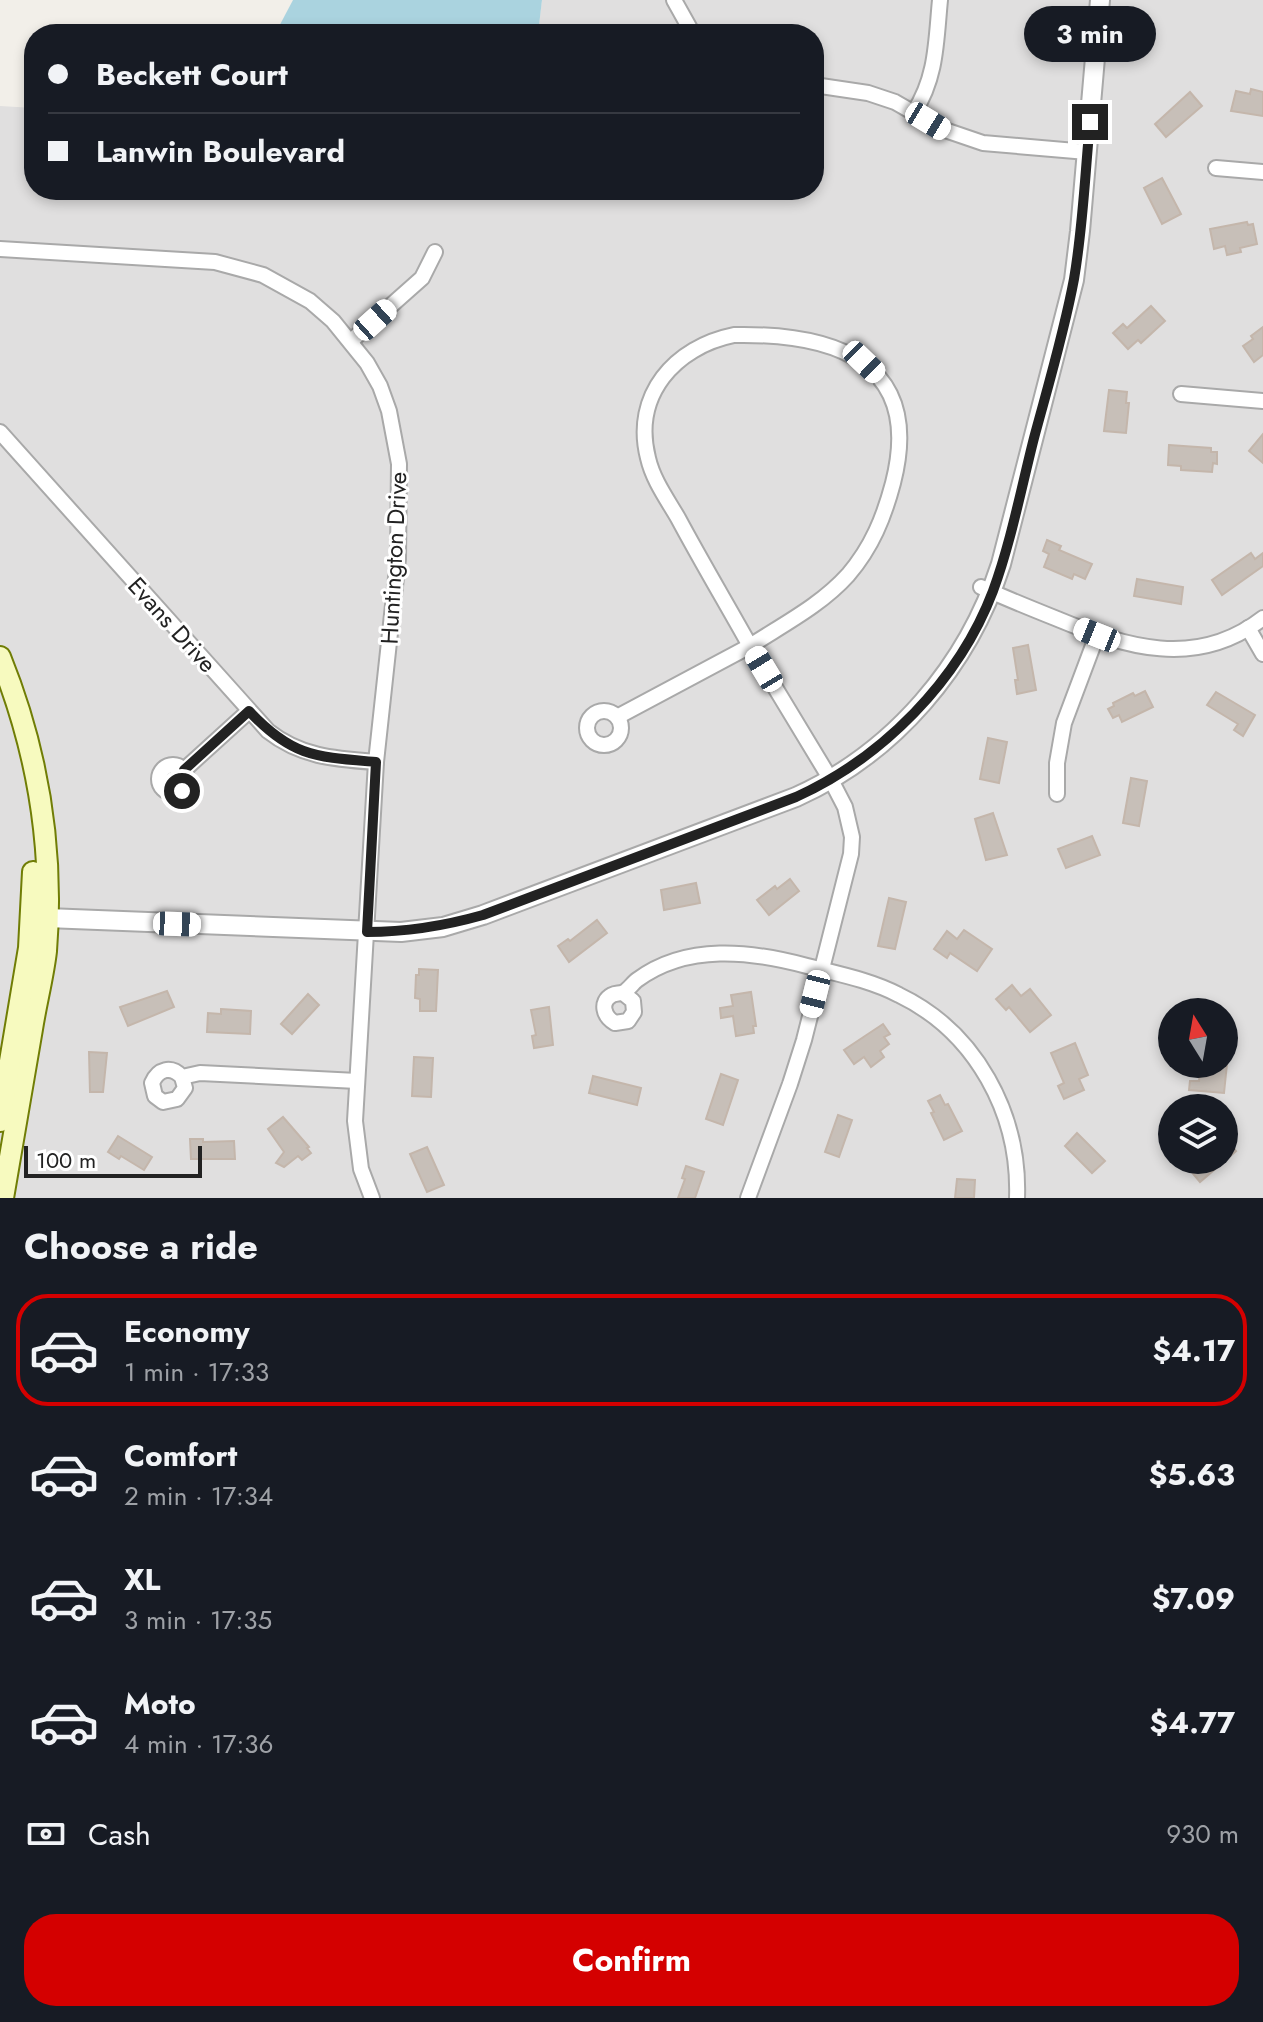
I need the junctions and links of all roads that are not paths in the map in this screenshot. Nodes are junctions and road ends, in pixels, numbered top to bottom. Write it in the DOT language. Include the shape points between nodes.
graph roads {
  1 [pos="674,0"];
  2 [pos="940,0"];
  3 [pos="1090,0"];
  4 [pos="1100,0"];
  5 [pos="687,24"];
  6 [pos="824,86"];
  7 [pos="914,112"];
  8 [pos="1082,152"];
  9 [pos="1216,168"];
  10 [pos="1263,172"];
  11 [pos="0,249"];
  12 [pos="435,252"];
  13 [pos="351,341"];
  14 [pos="1181,394"];
  15 [pos="1263,401"];
  16 [pos="0,432"];
  17 [pos="987,590"];
  18 [pos="1263,618"];
  19 [pos="1248,628"];
  20 [pos="1097,635"];
  21 [pos="750,646"];
  22 [pos="1263,654"];
  23 [pos="0,657"];
  24 [pos="0,694"];
  25 [pos="249,711"];
  26 [pos="617,717"];
  27 [pos="376,762"];
  28 [pos="184,770"];
  29 [pos="828,775"];
  30 [pos="1057,794"];
  31 [pos="42,912"];
  32 [pos="368,926"];
  33 [pos="820,969"];
  34 [pos="623,993"];
  35 [pos="182,1077"];
  36 [pos="357,1081"];
  37 [pos="0,1121"];
  38 [pos="3,1198"];
  39 [pos="372,1198"];
  40 [pos="748,1198"];
  41 [pos="1017,1198"];
  1 -- 5 [label="street"];
  2 -- 7 [label="street" via="933,72"];
  3 -- 8 [label="street"];
  4 -- 8 [label="street"];
  6 -- 7 [label="street" via="868,93"];
  7 -- 8 [label="street" via="942,129 983,143"];
  8 -- 17 [label="street" via="1080,231 1067,309"];
  9 -- 10 [label="street"];
  11 -- 13 [label="street, Huntington Drive" via="238,267 310,301"];
  12 -- 13 [label="street" via="422,278"];
  13 -- 27 [label="street, Huntington Drive" via="385,399 399,464 398,559"];
  14 -- 15 [label="street"];
  16 -- 25 [label="street, Evans Drive"];
  17 -- 20 [label="street"];
  17 -- 29 [label="street" via="967,643 923,704 895,732"];
  18 -- 19 [label="street"];
  19 -- 20 [label="street" via="1211,644 1165,649"];
  19 -- 22 [label="street"];
  20 -- 30 [label="street" via="1064,723"];
  21 -- 21 [label="street" via="653,475 645,440 649,406 677,361 715,339 748,335 822,342 864,362 883,383 899,421 900,455 885,513 847,576 818,603"];
  21 -- 26 [label="street"];
  21 -- 29 [label="street"];
  23 -- 31 [label="main road" via="23,715 39,786 44,817"];
  24 -- 31 [label="main road" via="17,749"];
  25 -- 27 [label="street, Evans Drive" via="295,749"];
  25 -- 28 [label="street"];
  27 -- 32 [label="street, Huntington Drive"];
  29 -- 32 [label="street" via="796,797 483,915 401,932"];
  29 -- 33 [label="street" via="850,822 852,846"];
  31 -- 32 [label="street"];
  31 -- 37 [label="main road" via="27,965"];
  31 -- 38 [label="main road" via="43,971"];
  32 -- 36 [label="street, Huntington Drive"];
  33 -- 34 [label="street" via="747,953 702,955 659,968"];
  33 -- 40 [label="street" via="790,1084"];
  33 -- 41 [label="street" via="901,995 962,1043 1002,1105 1015,1156"];
  35 -- 36 [label="street" via="200,1073"];
  36 -- 39 [label="street, Huntington Drive" via="357,1145"];
}
